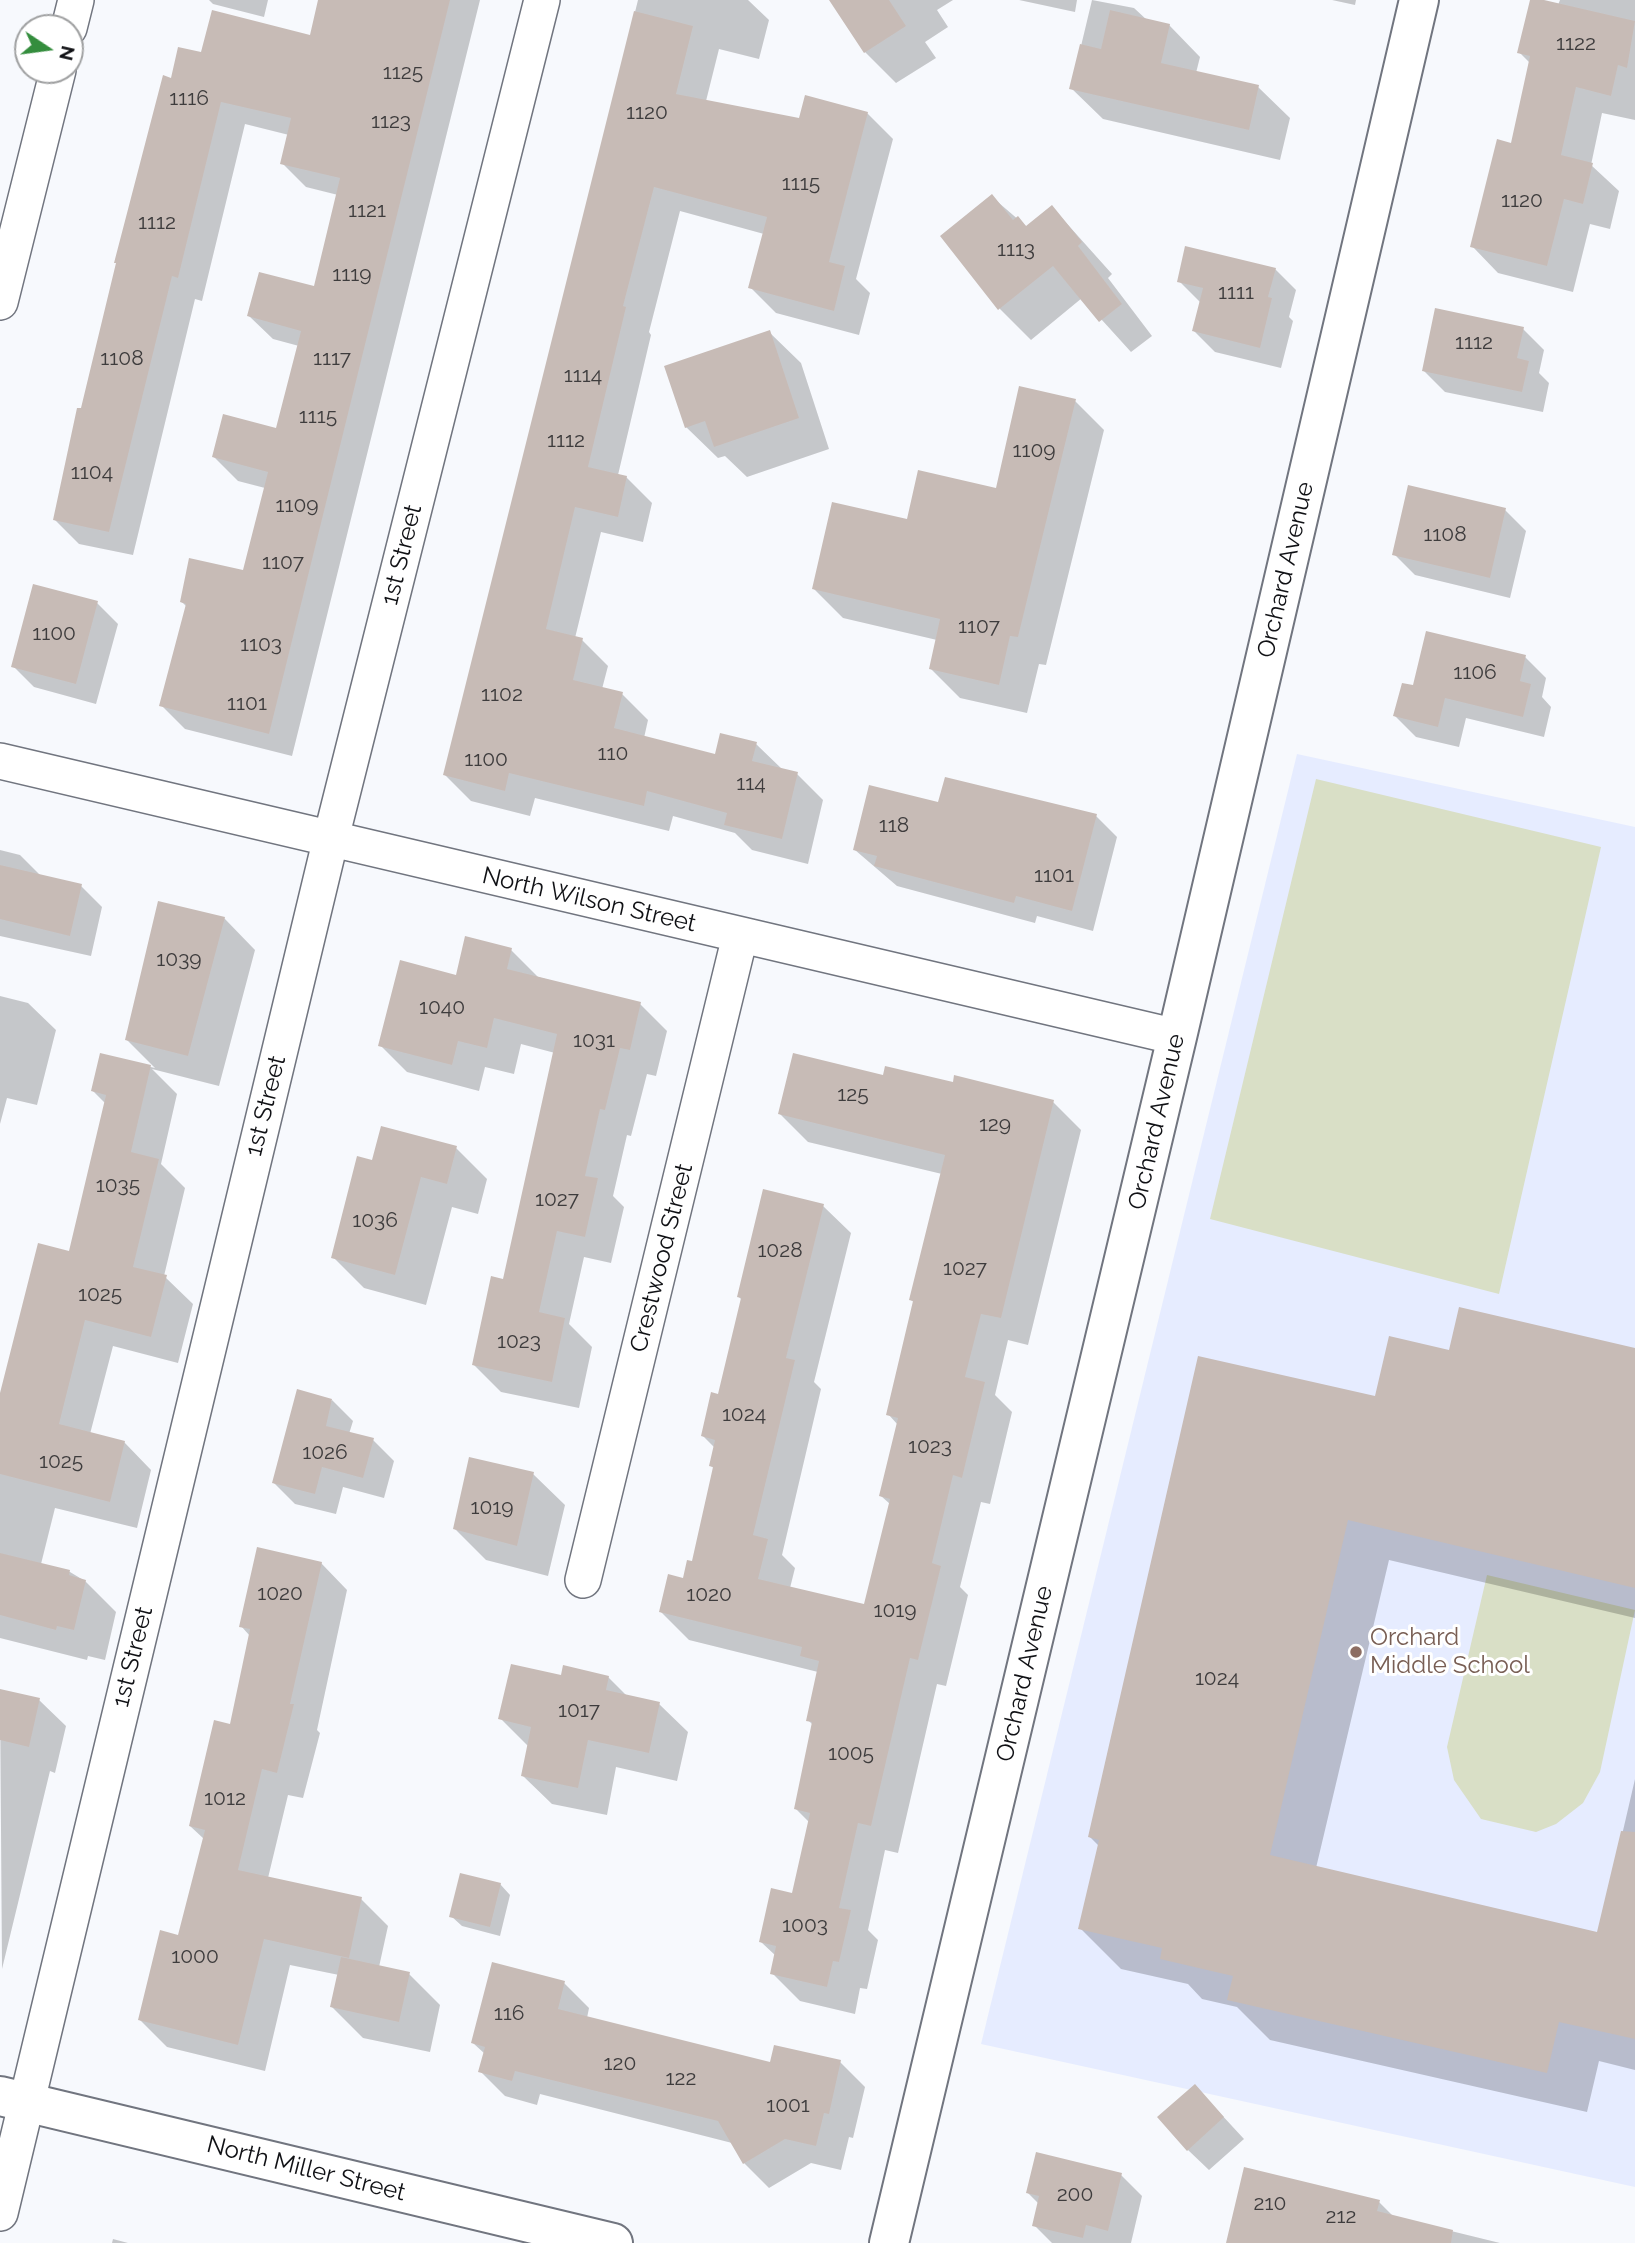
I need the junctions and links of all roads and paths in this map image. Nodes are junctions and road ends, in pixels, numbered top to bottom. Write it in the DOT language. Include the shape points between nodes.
graph roads {
  1 [pos="542,0"];
  2 [pos="1419,0"];
  3 [pos="54,84"];
  4 [pos="0,302"];
  5 [pos="0,761"];
  6 [pos="331,838"];
  7 [pos="740,936"];
  8 [pos="1178,1037"];
  9 [pos="583,1580"];
  10 [pos="12,2099"];
  11 [pos="0,2213"];
  12 [pos="613,2243"];
  13 [pos="889,2243"];
  1 -- 6 [label="street, 1st Street"];
  2 -- 8 [label="street, Orchard Avenue"];
  3 -- 4 [label="street"];
  5 -- 6 [label="street, North Wilson Street"];
  6 -- 7 [label="street, North Wilson Street"];
  6 -- 10 [label="street, 1st Street"];
  7 -- 8 [label="street, North Wilson Street"];
  7 -- 9 [label="street, Crestwood Street"];
  8 -- 13 [label="street, Orchard Avenue"];
  10 -- 11 [label="street, 1st Street"];
  10 -- 12 [label="street, North Miller Street"];
}
